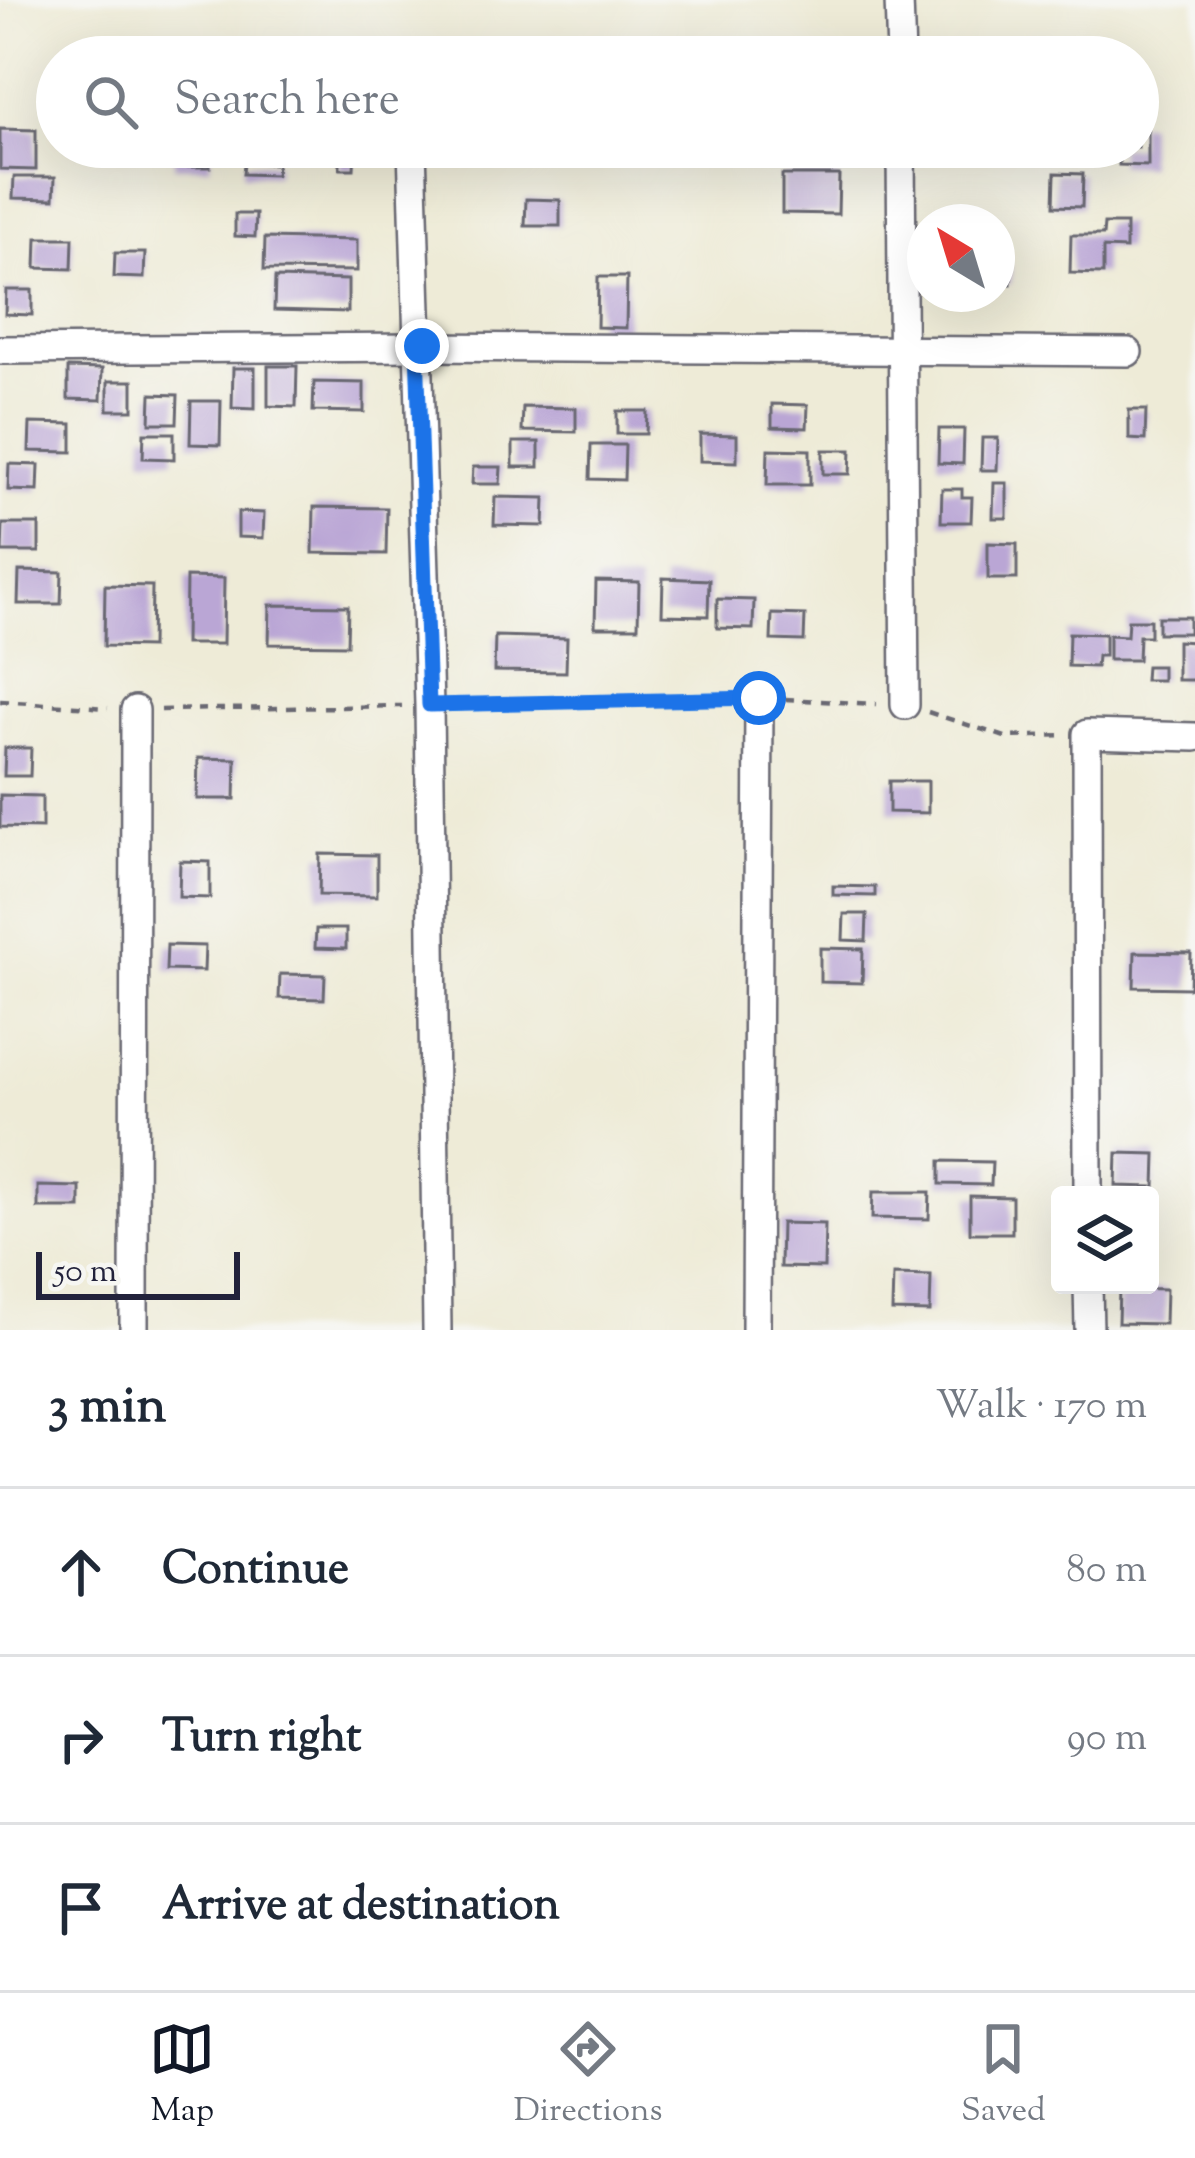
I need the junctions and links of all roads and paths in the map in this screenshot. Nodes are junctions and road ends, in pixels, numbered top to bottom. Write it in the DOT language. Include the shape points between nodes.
graph roads {
  1 [pos="899,0"];
  2 [pos="900,36"];
  3 [pos="413,168"];
  4 [pos="901,168"];
  5 [pos="417,347"];
  6 [pos="900,349"];
  7 [pos="0,350"];
  8 [pos="1128,352"];
  9 [pos="759,698"];
  10 [pos="0,701"];
  11 [pos="429,705"];
  12 [pos="905,705"];
  13 [pos="135,710"];
  14 [pos="1087,734"];
  15 [pos="1195,737"];
  16 [pos="1088,1186"];
  17 [pos="1088,1294"];
  18 [pos="134,1330"];
  19 [pos="437,1330"];
  20 [pos="756,1330"];
  21 [pos="1089,1330"];
  1 -- 2 [label="street"];
  3 -- 5 [label="street"];
  4 -- 6 [label="street"];
  5 -- 6 [label="street"];
  5 -- 7 [label="street"];
  5 -- 11 [label="street"];
  6 -- 8 [label="street"];
  6 -- 12 [label="street"];
  9 -- 11 [label="path"];
  9 -- 12 [label="path"];
  9 -- 20 [label="street"];
  10 -- 13 [label="path"];
  11 -- 13 [label="path"];
  11 -- 19 [label="street"];
  12 -- 14 [label="path" via="1005,737"];
  13 -- 18 [label="street"];
  14 -- 15 [label="street"];
  14 -- 16 [label="street"];
  17 -- 21 [label="street"];
}
